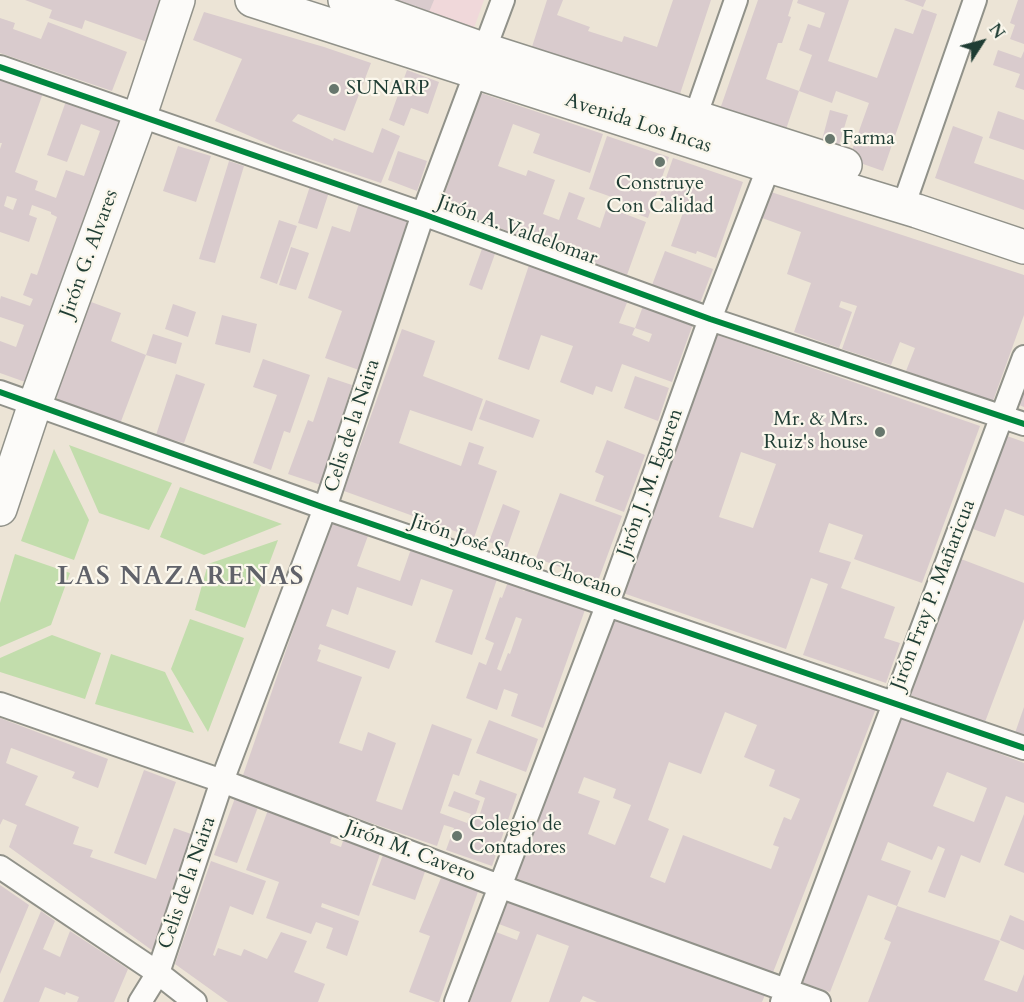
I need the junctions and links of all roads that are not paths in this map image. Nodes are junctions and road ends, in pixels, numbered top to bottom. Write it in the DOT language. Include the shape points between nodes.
graph roads {
  1 [pos="178,0"];
  2 [pos="252,0"];
  3 [pos="345,0"];
  4 [pos="503,0"];
  5 [pos="736,0"];
  6 [pos="975,0"];
  7 [pos="481,61"];
  8 [pos="0,67"];
  9 [pos="140,115"];
  10 [pos="691,128"];
  11 [pos="769,166"];
  12 [pos="907,196"];
  13 [pos="423,214"];
  14 [pos="1024,223"];
  15 [pos="1024,247"];
  16 [pos="710,320"];
  17 [pos="1024,357"];
  18 [pos="0,392"];
  19 [pos="35,404"];
  20 [pos="1001,417"];
  21 [pos="1024,424"];
  22 [pos="325,508"];
  23 [pos="0,509"];
  24 [pos="607,606"];
  25 [pos="0,704"];
  26 [pos="893,704"];
  27 [pos="1024,748"];
  28 [pos="222,781"];
  29 [pos="0,867"];
  30 [pos="499,886"];
  31 [pos="158,973"];
  32 [pos="784,996"];
  33 [pos="140,1002"];
  34 [pos="195,1002"];
  35 [pos="456,1002"];
  36 [pos="819,1002"];
  1 -- 9 [label="street, Jirón G. Alvares"];
  2 -- 7 [label="street, Avenida Los Incas"];
  3 -- 7 [label="street, Avenida Los Incas"];
  4 -- 7 [label="street, Celis de la Naira"];
  5 -- 10 [label="street"];
  6 -- 12 [label="street"];
  7 -- 10 [label="street, Avenida Los Incas"];
  7 -- 13 [label="street, Celis de la Naira"];
  8 -- 9 [label="street, Jirón A. Valdelomar"];
  9 -- 13 [label="street, Jirón A. Valdelomar"];
  9 -- 19 [label="street, Jirón G. Alvares"];
  10 -- 11 [label="street, Avenida Los Incas"];
  10 -- 12 [label="street, Avenida Los Incas"];
  11 -- 12 [label="street, Avenida Los Incas"];
  11 -- 16 [label="street, Jirón J. M. Eguren"];
  12 -- 14 [label="street, Avenida Los Incas"];
  12 -- 15 [label="street, Avenida Los Incas"];
  13 -- 16 [label="street, Jirón A. Valdelomar"];
  13 -- 22 [label="street, Celis de la Naira"];
  16 -- 20 [label="street, Jirón A. Valdelomar"];
  16 -- 24 [label="street, Jirón J. M. Eguren"];
  17 -- 20 [label="street, Jirón Fray P. Mañaricua"];
  18 -- 19 [label="street, Jirón José Santos Chocano"];
  19 -- 22 [label="street, Jirón José Santos Chocano"];
  19 -- 23 [label="street, Jirón G. Alvares"];
  20 -- 21 [label="street, Jirón A. Valdelomar"];
  20 -- 26 [label="street, Jirón Fray P. Mañaricua"];
  22 -- 24 [label="street, Jirón José Santos Chocano"];
  22 -- 28 [label="street, Celis de la Naira"];
  24 -- 26 [label="street, Jirón José Santos Chocano"];
  24 -- 30 [label="street, Jirón J. M. Eguren"];
  25 -- 28 [label="street, Jirón M. Cavero"];
  26 -- 27 [label="street, Jirón José Santos Chocano"];
  26 -- 32 [label="street, Jirón Fray P. Mañaricua"];
  28 -- 30 [label="street, Jirón M. Cavero"];
  28 -- 31 [label="street, Celis de la Naira"];
  29 -- 31 [label="street"];
  30 -- 32 [label="street, Jirón M. Cavero"];
  30 -- 35 [label="street, Jirón J. M. Eguren"];
  31 -- 33 [label="street, Celis de la Naira"];
  31 -- 34 [label="street"];
  32 -- 36 [label="street, Jirón M. Cavero"];
}
